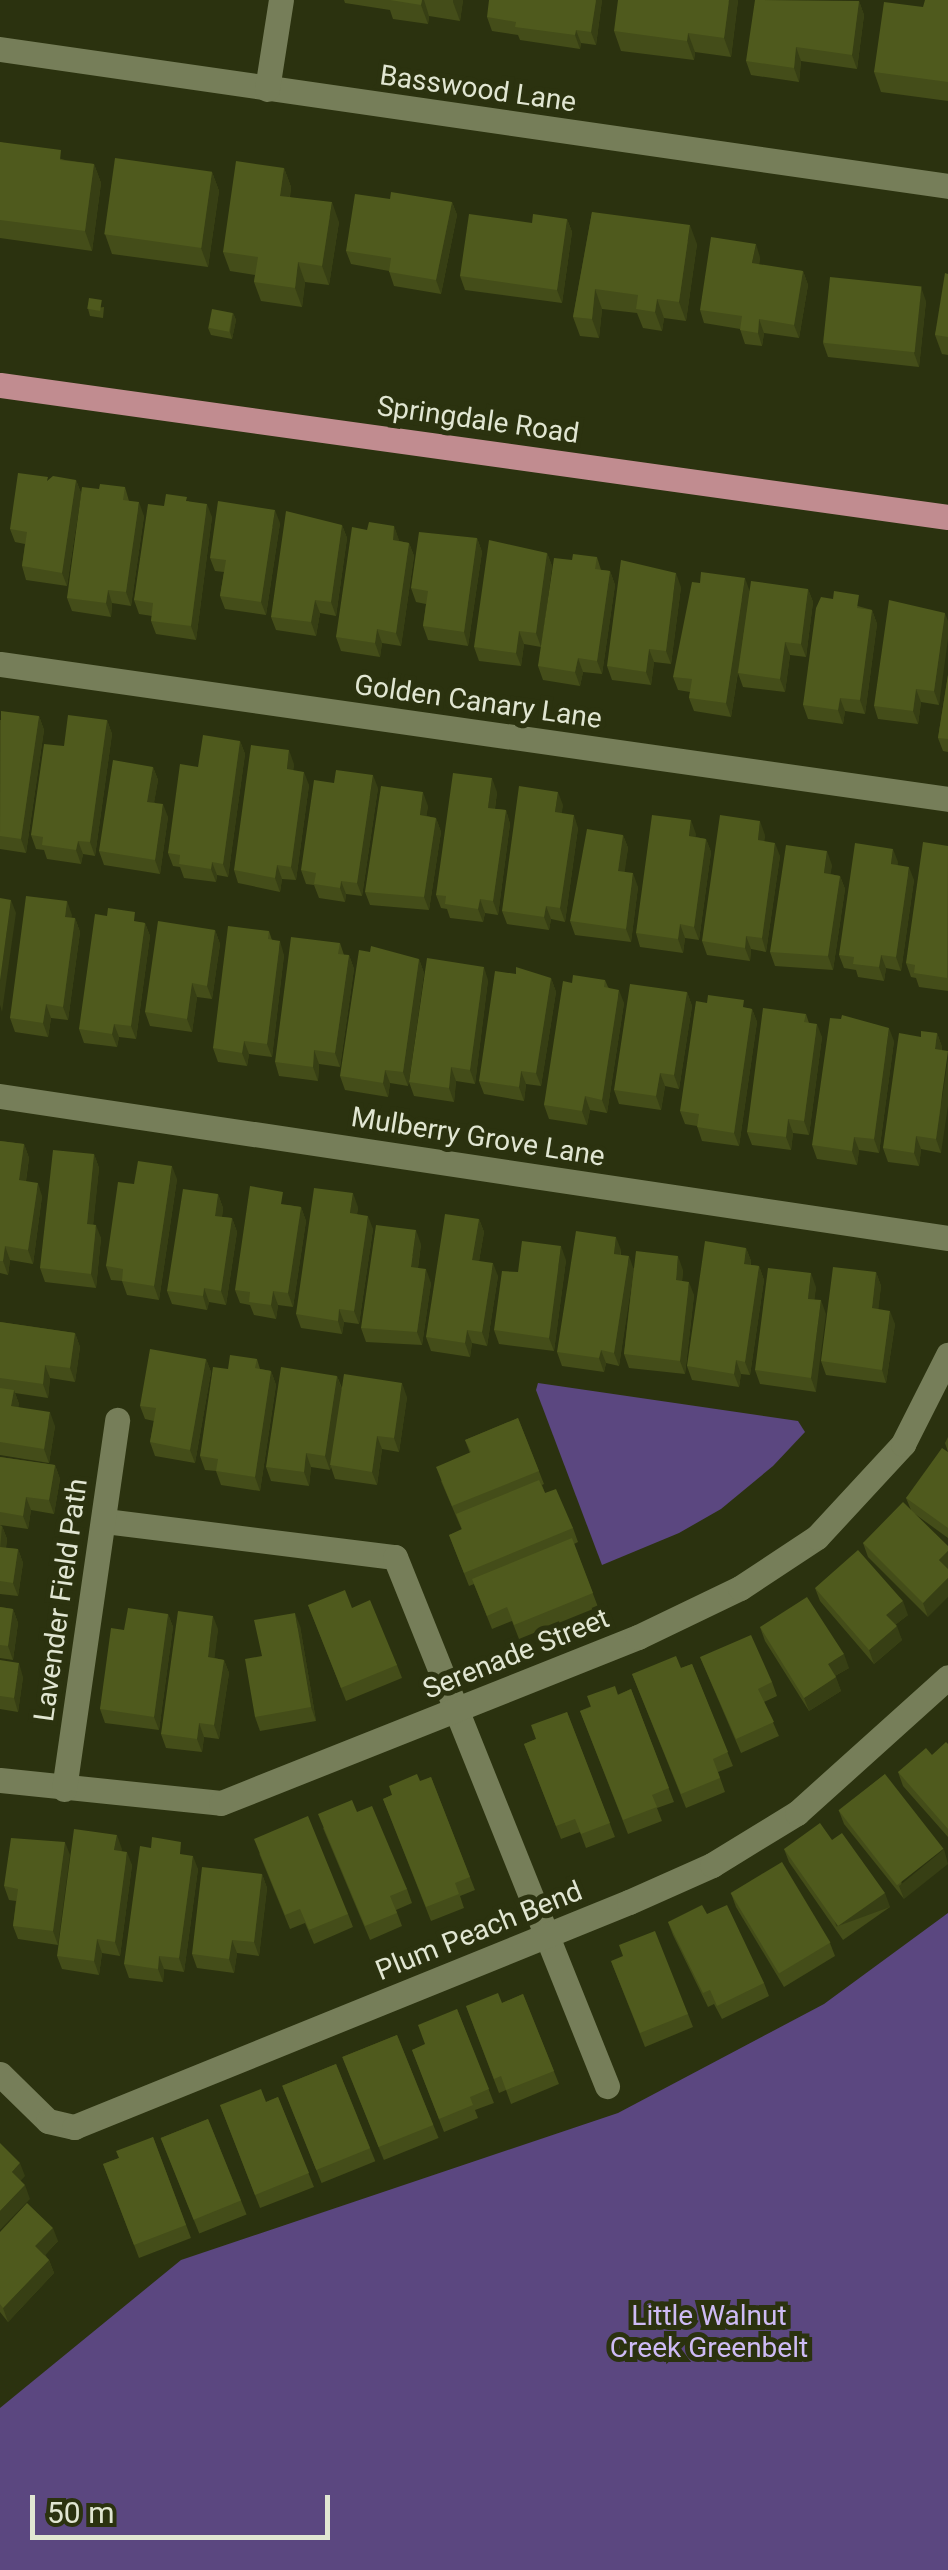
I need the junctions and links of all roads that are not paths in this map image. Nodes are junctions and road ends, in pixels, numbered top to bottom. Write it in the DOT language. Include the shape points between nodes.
graph roads {
  1 [pos="281,0"];
  2 [pos="0,49"];
  3 [pos="267,89"];
  4 [pos="948,186"];
  5 [pos="0,385"];
  6 [pos="948,517"];
  7 [pos="0,664"];
  8 [pos="948,799"];
  9 [pos="0,1096"];
  10 [pos="948,1238"];
  11 [pos="948,1355"];
  12 [pos="117,1420"];
  13 [pos="105,1521"];
  14 [pos="948,1677"];
  15 [pos="458,1710"];
  16 [pos="0,1780"];
  17 [pos="64,1789"];
  18 [pos="546,1936"];
  19 [pos="0,2074"];
  20 [pos="607,2086"];
  1 -- 3 [label="street"];
  2 -- 3 [label="street, Basswood Lane"];
  3 -- 4 [label="street, Basswood Lane"];
  5 -- 6 [label="main road, Springdale Road"];
  7 -- 8 [label="street, Golden Canary Lane"];
  9 -- 10 [label="street, Mulberry Grove Lane"];
  11 -- 15 [label="street, Serenade Street" via="904,1444 817,1537 740,1588"];
  12 -- 13 [label="street, Lavender Field Path"];
  13 -- 15 [label="street" via="395,1557"];
  13 -- 17 [label="street, Lavender Field Path"];
  14 -- 18 [label="street, Plum Peach Bend" via="798,1813 712,1865"];
  15 -- 17 [label="street, Serenade Street" via="220,1804"];
  15 -- 18 [label="street"];
  16 -- 17 [label="street, Serenade Street"];
  18 -- 19 [label="street, Plum Peach Bend" via="74,2127 48,2121"];
  18 -- 20 [label="street"];
}
